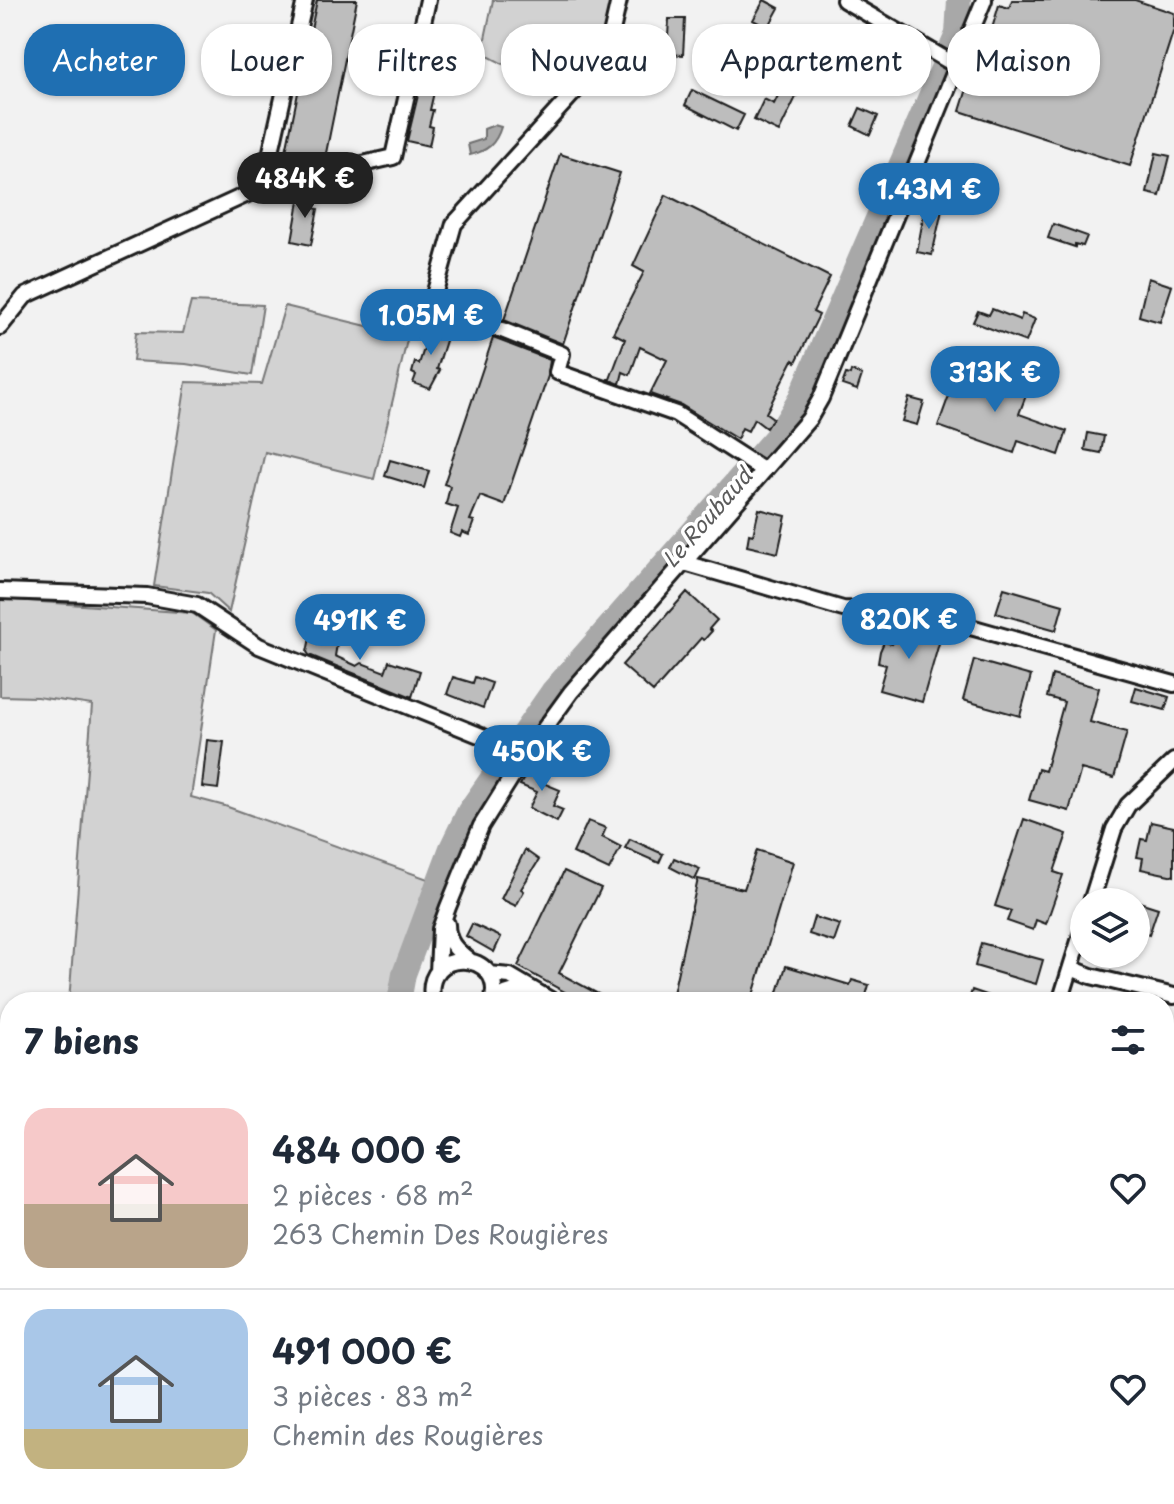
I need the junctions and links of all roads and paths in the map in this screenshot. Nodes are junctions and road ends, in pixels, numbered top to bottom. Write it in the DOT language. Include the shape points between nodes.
graph roads {
  1 [pos="305,0"];
  2 [pos="428,0"];
  3 [pos="619,0"];
  4 [pos="844,0"];
  5 [pos="984,0"];
  6 [pos="974,24"];
  7 [pos="947,60"];
  8 [pos="947,90"];
  9 [pos="263,187"];
  10 [pos="0,327"];
  11 [pos="763,470"];
  12 [pos="681,562"];
  13 [pos="0,591"];
  14 [pos="1174,684"];
  15 [pos="522,752"];
  16 [pos="1174,761"];
  17 [pos="1095,888"];
  18 [pos="448,907"];
  19 [pos="469,960"];
  20 [pos="1071,968"];
  21 [pos="438,972"];
  22 [pos="489,974"];
  23 [pos="432,992"];
  24 [pos="493,992"];
  25 [pos="509,992"];
  26 [pos="532,992"];
  27 [pos="537,992"];
  28 [pos="1063,992"];
  29 [pos="1157,992"];
  1 -- 9 [label="street"];
  2 -- 9 [label="street" via="393,157"];
  3 -- 11 [label="street" via="606,57 454,224 429,313 502,330 562,354 557,372 676,414"];
  4 -- 7 [label="street"];
  5 -- 6 [label="street"];
  8 -- 11 [label="street" via="821,398"];
  9 -- 10 [label="street" via="25,296"];
  11 -- 12 [label="street"];
  12 -- 14 [label="street" via="843,609 917,612"];
  12 -- 15 [label="street"];
  13 -- 15 [label="street" via="132,595 197,605 259,646"];
  15 -- 18 [label="street" via="481,826"];
  16 -- 17 [label="street" via="1128,805 1114,829"];
  18 -- 19 [label="street" via="448,938"];
  18 -- 21 [label="street" via="440,929"];
  19 -- 21 [label="street" via="451,962"];
  19 -- 22 [label="street"];
  20 -- 28 [label="street"];
  20 -- 29 [label="street"];
  21 -- 23 [label="street"];
  22 -- 24 [label="street"];
  22 -- 27 [label="street" via="510,976"];
  25 -- 26 [label="street"];
}
